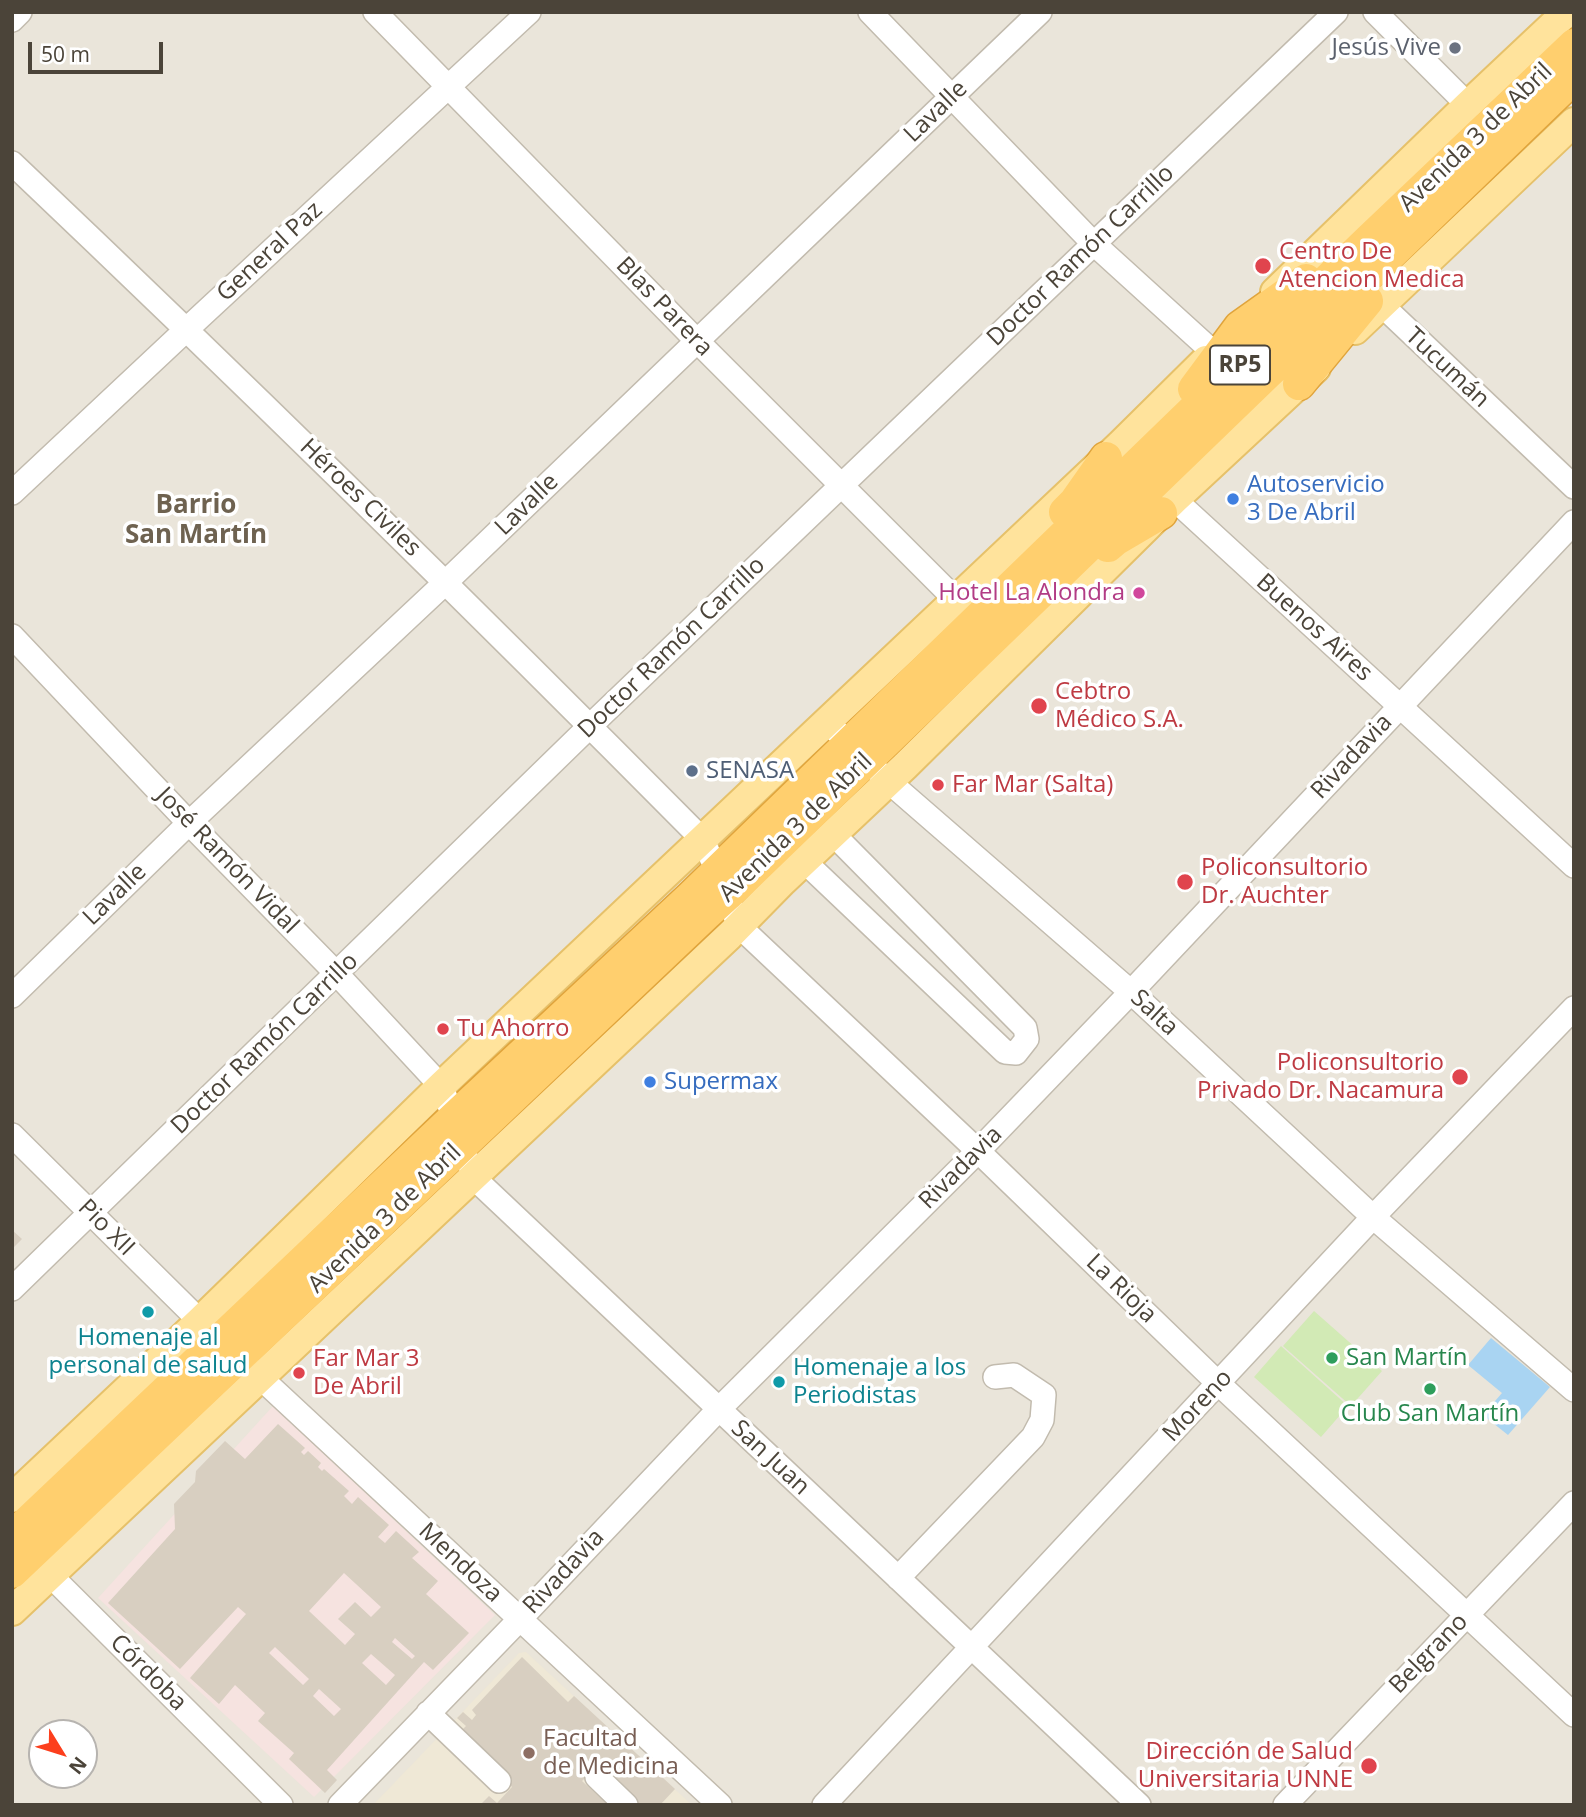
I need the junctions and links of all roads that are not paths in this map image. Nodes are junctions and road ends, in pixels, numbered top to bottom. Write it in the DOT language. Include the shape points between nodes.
graph roads {
  1 [pos="20,12"];
  2 [pos="374,12"];
  3 [pos="529,12"];
  4 [pos="870,12"];
  5 [pos="1040,12"];
  6 [pos="1336,12"];
  7 [pos="1375,12"];
  8 [pos="1567,12"];
  9 [pos="12,20"];
  10 [pos="1574,45"];
  11 [pos="1574,77"];
  12 [pos="449,87"];
  13 [pos="952,97"];
  14 [pos="1468,105"];
  15 [pos="1574,122"];
  16 [pos="1505,127"];
  17 [pos="12,163"];
  18 [pos="1093,243"];
  19 [pos="1351,276"];
  20 [pos="1240,327"];
  21 [pos="187,328"];
  22 [pos="697,341"];
  23 [pos="1213,352"];
  24 [pos="1299,384"];
  25 [pos="1140,473"];
  26 [pos="841,487"];
  27 [pos="1574,487"];
  28 [pos="12,492"];
  29 [pos="1574,522"];
  30 [pos="446,582"];
  31 [pos="956,600"];
  32 [pos="12,635"];
  33 [pos="936,677"];
  34 [pos="1400,707"];
  35 [pos="827,722"];
  36 [pos="590,726"];
  37 [pos="858,751"];
  38 [pos="888,781"];
  39 [pos="189,823"];
  40 [pos="834,835"];
  41 [pos="702,839"];
  42 [pos="805,862"];
  43 [pos="1574,866"];
  44 [pos="722,883"];
  45 [pos="738,926"];
  46 [pos="337,974"];
  47 [pos="1131,992"];
  48 [pos="12,996"];
  49 [pos="1574,1008"];
  50 [pos="441,1086"];
  51 [pos="460,1130"];
  52 [pos="12,1135"];
  53 [pos="978,1152"];
  54 [pos="472,1177"];
  55 [pos="92,1213"];
  56 [pos="1373,1217"];
  57 [pos="12,1289"];
  58 [pos="230,1349"];
  59 [pos="995,1377"];
  60 [pos="1219,1384"];
  61 [pos="1574,1390"];
  62 [pos="718,1410"];
  63 [pos="12,1498"];
  64 [pos="1574,1503"];
  65 [pos="23,1557"];
  66 [pos="898,1578"];
  67 [pos="12,1611"];
  68 [pos="1466,1614"];
  69 [pos="520,1619"];
  70 [pos="971,1647"];
  71 [pos="428,1713"];
  72 [pos="1574,1715"];
  73 [pos="597,1777"];
  74 [pos="499,1781"];
  75 [pos="281,1805"];
  76 [pos="340,1805"];
  77 [pos="626,1805"];
  78 [pos="720,1805"];
  79 [pos="824,1805"];
  80 [pos="1139,1805"];
  81 [pos="1284,1805"];
  1 -- 9 [label="street"];
  2 -- 12 [label="street, Blas Parera"];
  3 -- 12 [label="street, General Paz"];
  4 -- 13 [label="street"];
  5 -- 13 [label="street, Lavalle"];
  6 -- 18 [label="street, Doctor Ramón Carrillo"];
  7 -- 14 [label="street"];
  8 -- 14 [label="main road, Avenida 3 de Abril"];
  10 -- 16 [label="highway, Avenida 3 de Abril"];
  11 -- 16 [label="highway, Avenida 3 de Abril"];
  12 -- 21 [label="street, General Paz"];
  12 -- 22 [label="street, Blas Parera"];
  13 -- 18 [label="street"];
  13 -- 22 [label="street, Lavalle"];
  14 -- 19 [label="main road, Avenida 3 de Abril"];
  15 -- 19 [label="main road, Avenida 3 de Abril"];
  16 -- 19 [label="highway"];
  16 -- 19 [label="highway" via="1361,230"];
  17 -- 21 [label="street, Héroes Civiles"];
  18 -- 23 [label="street"];
  18 -- 26 [label="street, Doctor Ramón Carrillo"];
  19 -- 20 [label="highway" via="1308,279"];
  19 -- 24 [label="highway"];
  19 -- 25 [label="highway, Avenida 3 de Abril"];
  19 -- 27 [label="street, Tucumán"];
  20 -- 23 [label="main road, Avenida 3 de Abril"];
  20 -- 25 [label="highway"];
  21 -- 28 [label="street, General Paz"];
  21 -- 30 [label="street, Héroes Civiles"];
  22 -- 26 [label="street, Blas Parera"];
  22 -- 30 [label="street, Lavalle"];
  23 -- 25 [label="main road, Avenida 3 de Abril"];
  24 -- 25 [label="main road, Avenida 3 de Abril"];
  25 -- 31 [label="main road, Avenida 3 de Abril"];
  25 -- 33 [label="highway" via="1075,502 1006,572"];
  25 -- 33 [label="highway" via="1115,540 1034,612"];
  25 -- 34 [label="street, Buenos Aires"];
  25 -- 38 [label="main road, Avenida 3 de Abril" via="915,757"];
  26 -- 31 [label="street, Blas Parera"];
  26 -- 36 [label="street, Doctor Ramón Carrillo"];
  29 -- 34 [label="street, Rivadavia"];
  30 -- 36 [label="street, Héroes Civiles"];
  30 -- 39 [label="street, Lavalle"];
  31 -- 35 [label="main road, Avenida 3 de Abril"];
  32 -- 39 [label="street, José Ramón Vidal"];
  33 -- 37 [label="highway, Avenida 3 de Abril" via="884,745"];
  34 -- 43 [label="street, Buenos Aires"];
  34 -- 47 [label="street, Rivadavia"];
  35 -- 37 [label="street, Salta"];
  35 -- 41 [label="main road, Avenida 3 de Abril"];
  36 -- 41 [label="street, Héroes Civiles"];
  36 -- 46 [label="street, Doctor Ramón Carrillo"];
  37 -- 38 [label="street, Salta"];
  37 -- 44 [label="highway, Avenida 3 de Abril"];
  38 -- 40 [label="main road, Avenida 3 de Abril"];
  38 -- 47 [label="street, Salta"];
  39 -- 46 [label="street, José Ramón Vidal"];
  39 -- 48 [label="street, Lavalle"];
  40 -- 42 [label="main road, Avenida 3 de Abril"];
  40 -- 42 [label="street" via="1025,1028 1027,1039 1016,1053 1006,1052"];
  41 -- 44 [label="street, La Rioja"];
  41 -- 50 [label="main road, Avenida 3 de Abril"];
  42 -- 45 [label="main road, Avenida 3 de Abril"];
  44 -- 45 [label="street, La Rioja"];
  44 -- 51 [label="highway, Avenida 3 de Abril" via="706,914"];
  45 -- 53 [label="street, La Rioja"];
  45 -- 54 [label="main road, Avenida 3 de Abril"];
  46 -- 50 [label="street, José Ramón Vidal"];
  46 -- 55 [label="street, Doctor Ramón Carrillo"];
  47 -- 53 [label="street, Rivadavia"];
  47 -- 56 [label="street, Salta"];
  49 -- 56 [label="street, Moreno"];
  50 -- 51 [label="street"];
  50 -- 58 [label="main road, Avenida 3 de Abril"];
  51 -- 54 [label="street"];
  51 -- 58 [label="highway, Avenida 3 de Abril"];
  52 -- 55 [label="street, Pio XII"];
  53 -- 60 [label="street, La Rioja"];
  53 -- 62 [label="street, Rivadavia"];
  54 -- 58 [label="main road, Avenida 3 de Abril"];
  54 -- 62 [label="street, San Juan"];
  55 -- 57 [label="street, Doctor Ramón Carrillo"];
  55 -- 58 [label="street, Pio XII"];
  56 -- 60 [label="street, Moreno"];
  56 -- 61 [label="street, Salta"];
  58 -- 63 [label="main road, Avenida 3 de Abril"];
  58 -- 65 [label="highway, Avenida 3 de Abril"];
  58 -- 69 [label="street, Mendoza"];
  59 -- 66 [label="street" via="1014,1376 1044,1395 1042,1420 1033,1437"];
  60 -- 68 [label="street, La Rioja"];
  60 -- 70 [label="street, Moreno"];
  62 -- 66 [label="street, San Juan"];
  62 -- 69 [label="street, Rivadavia"];
  64 -- 68 [label="street, Belgrano"];
  65 -- 67 [label="main road, Avenida 3 de Abril"];
  65 -- 75 [label="street, Córdoba"];
  66 -- 70 [label="street, San Juan"];
  68 -- 72 [label="street, La Rioja"];
  68 -- 81 [label="street, Belgrano"];
  69 -- 71 [label="street, Rivadavia"];
  69 -- 78 [label="street, Mendoza"];
  70 -- 79 [label="street, Moreno"];
  70 -- 80 [label="street, San Juan"];
  71 -- 74 [label="street"];
  71 -- 76 [label="street, Rivadavia"];
  73 -- 77 [label="street"];
}
